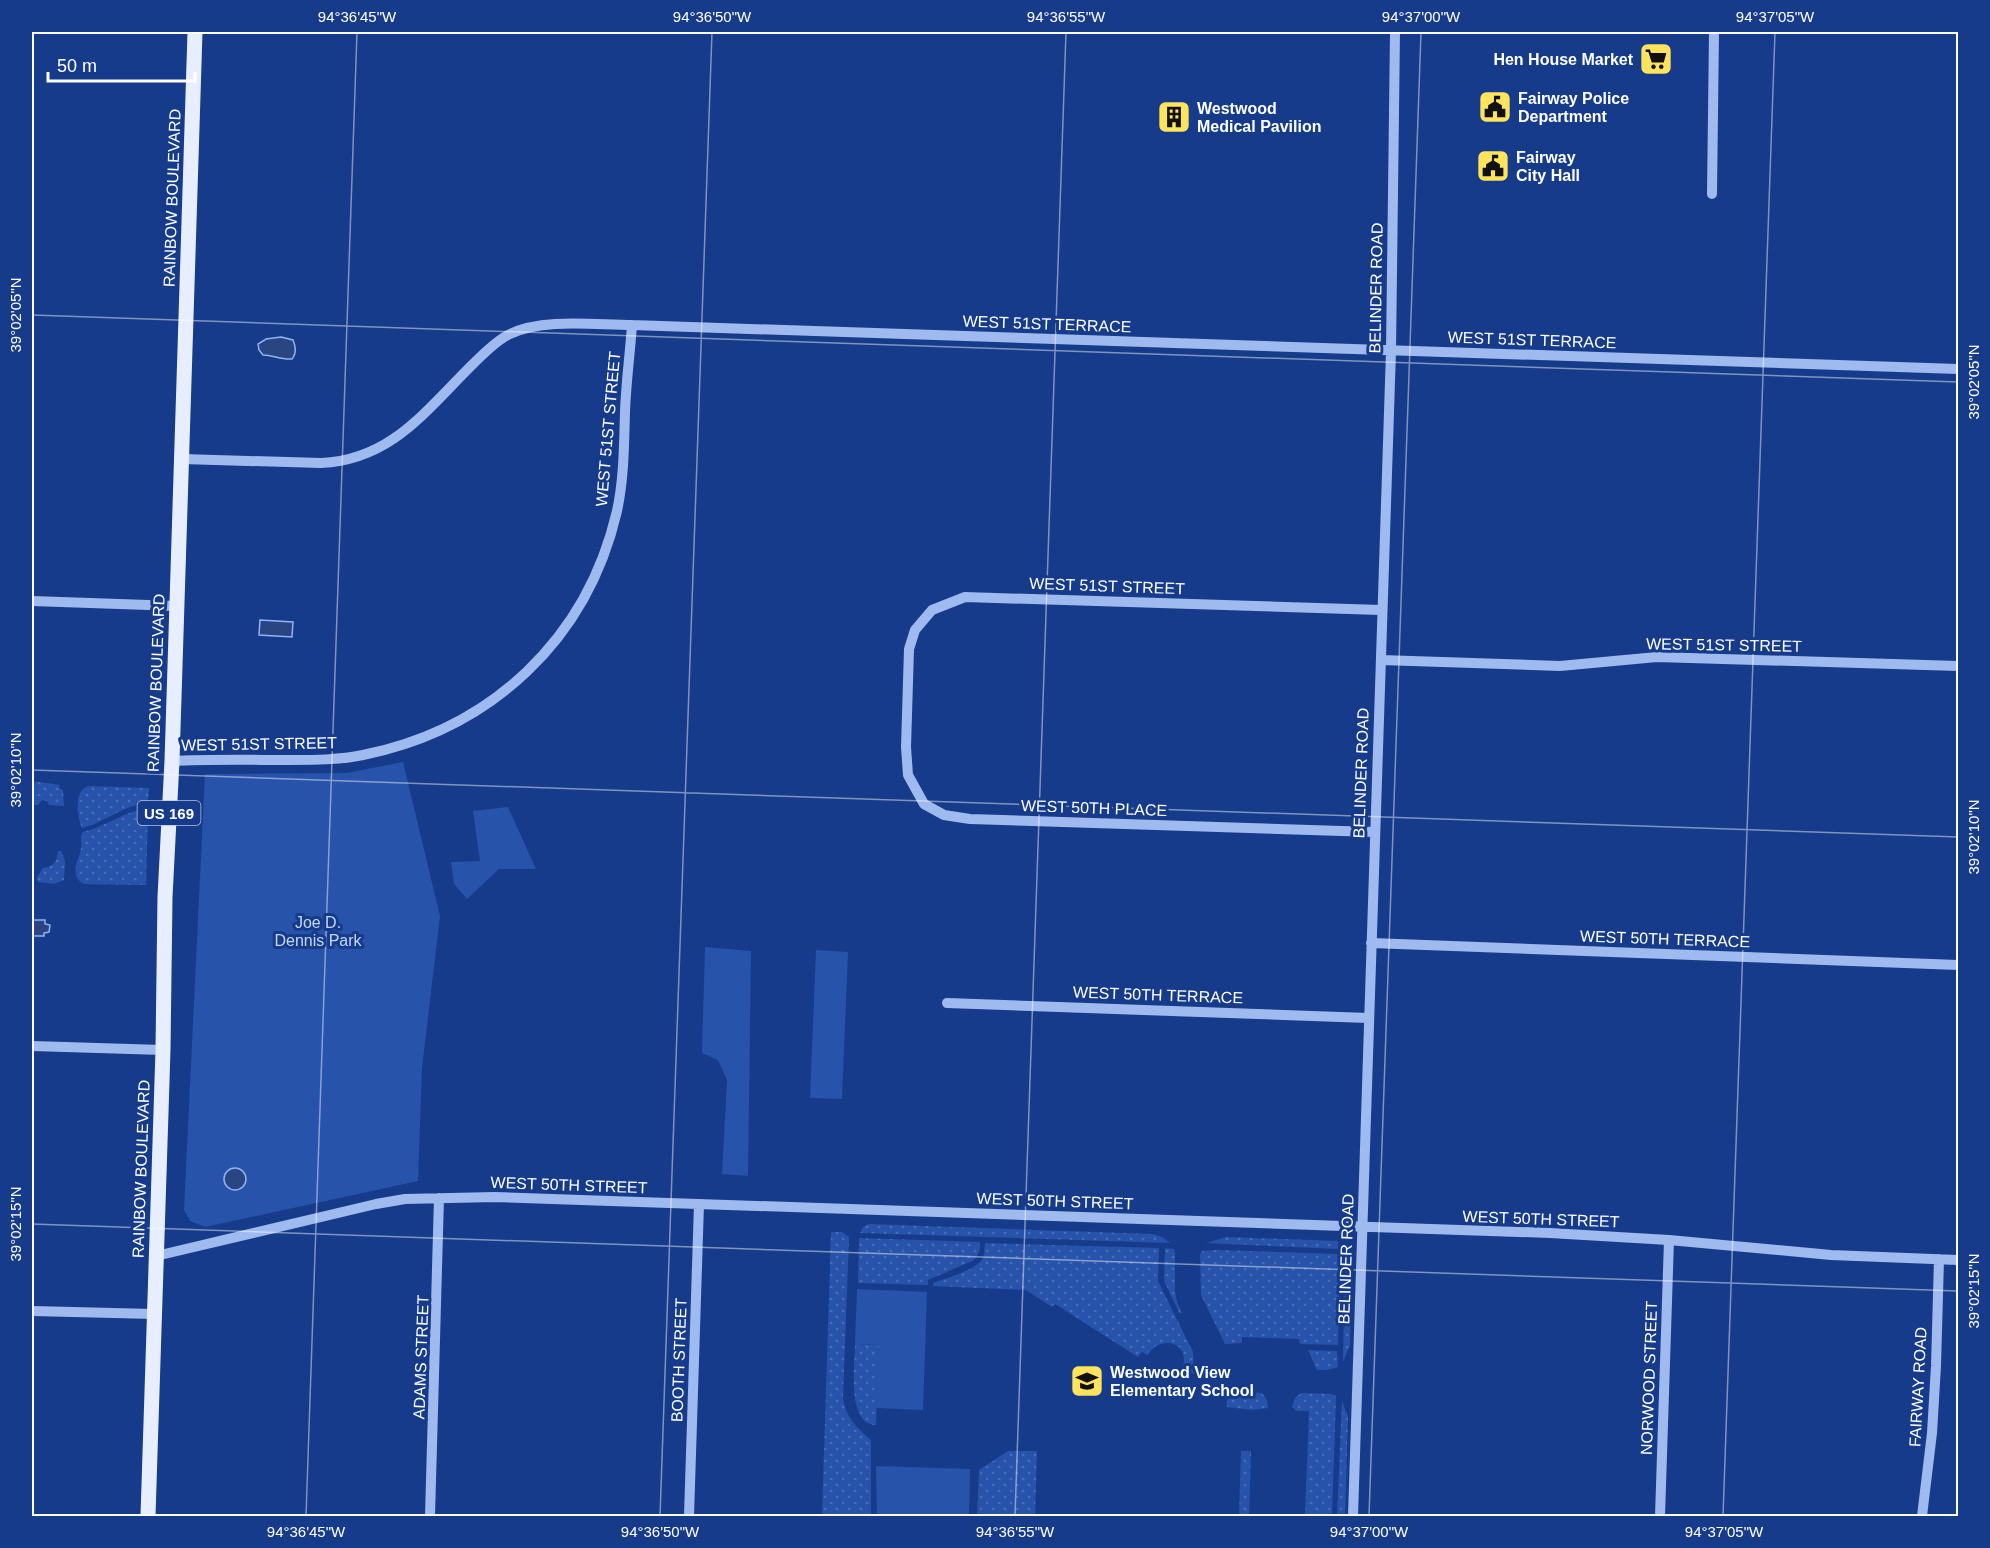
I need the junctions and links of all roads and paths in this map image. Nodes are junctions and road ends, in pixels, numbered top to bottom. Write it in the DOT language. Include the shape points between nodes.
graph roads {
  1 [pos="195,32"];
  2 [pos="1395,32"];
  3 [pos="1714,32"];
  4 [pos="1712,194"];
  5 [pos="632,326"];
  6 [pos="1391,351"];
  7 [pos="1959,369"];
  8 [pos="182,459"];
  9 [pos="32,601"];
  10 [pos="177,606"];
  11 [pos="1381,610"];
  12 [pos="1381,660"];
  13 [pos="1959,666"];
  14 [pos="908,700"];
  15 [pos="172,761"];
  16 [pos="1374,832"];
  17 [pos="1371,943"];
  18 [pos="1959,965"];
  19 [pos="947,1003"];
  20 [pos="1368,1018"];
  21 [pos="32,1046"];
  22 [pos="163,1050"];
  23 [pos="439,1198"];
  24 [pos="699,1203"];
  25 [pos="1362,1228"];
  26 [pos="1669,1240"];
  27 [pos="156,1256"];
  28 [pos="1939,1259"];
  29 [pos="1959,1260"];
  30 [pos="32,1311"];
  31 [pos="154,1314"];
  32 [pos="148,1516"];
  33 [pos="430,1516"];
  34 [pos="689,1516"];
  35 [pos="1353,1516"];
  36 [pos="1660,1516"];
  37 [pos="1922,1516"];
  1 -- 8 [label="main road, RAINBOW BOULEVARD / US 169"];
  2 -- 6 [label="street, BELINDER ROAD"];
  3 -- 4 [label="street"];
  5 -- 6 [label="street, WEST 51ST TERRACE"];
  5 -- 8 [label="street, WEST 51ST TERRACE" via="537,324 508,334 415,423 362,457 321,463"];
  5 -- 15 [label="street, WEST 51ST STREET" via="622,485 609,540 585,595 551,646 508,690 458,723 411,743 362,756"];
  6 -- 7 [label="street, WEST 51ST TERRACE"];
  6 -- 11 [label="street, BELINDER ROAD"];
  8 -- 10 [label="main road, RAINBOW BOULEVARD / US 169"];
  9 -- 10 [label="street"];
  10 -- 15 [label="main road, RAINBOW BOULEVARD / US 169"];
  11 -- 12 [label="street, BELINDER ROAD"];
  11 -- 14 [label="street, WEST 51ST STREET" via="965,597 932,609 915,630 909,649"];
  12 -- 13 [label="street, WEST 51ST STREET" via="1560,666 1657,657"];
  12 -- 16 [label="street, BELINDER ROAD"];
  14 -- 16 [label="street, WEST 50TH PLACE" via="908,775 924,804 944,815"];
  15 -- 22 [label="main road, RAINBOW BOULEVARD / US 169"];
  16 -- 17 [label="street, BELINDER ROAD"];
  17 -- 18 [label="street, WEST 50TH TERRACE"];
  17 -- 20 [label="street, BELINDER ROAD"];
  19 -- 20 [label="street, WEST 50TH TERRACE"];
  20 -- 25 [label="street, BELINDER ROAD"];
  21 -- 22 [label="street"];
  22 -- 27 [label="main road, RAINBOW BOULEVARD / US 169"];
  23 -- 24 [label="street, WEST 50TH STREET"];
  23 -- 27 [label="street, WEST 50TH STREET" via="376,1204"];
  23 -- 33 [label="street, ADAMS STREET"];
  24 -- 25 [label="street, WEST 50TH STREET"];
  24 -- 34 [label="street, BOOTH STREET"];
  25 -- 26 [label="street, WEST 50TH STREET"];
  25 -- 35 [label="street, BELINDER ROAD"];
  26 -- 28 [label="street, WEST 50TH STREET" via="1831,1256"];
  26 -- 36 [label="street, NORWOOD STREET"];
  27 -- 31 [label="main road, RAINBOW BOULEVARD / US 169"];
  28 -- 29 [label="street, WEST 50TH STREET"];
  28 -- 37 [label="street, FAIRWAY ROAD" via="1934,1400"];
  30 -- 31 [label="street"];
  31 -- 32 [label="main road, RAINBOW BOULEVARD / US 169"];
}
